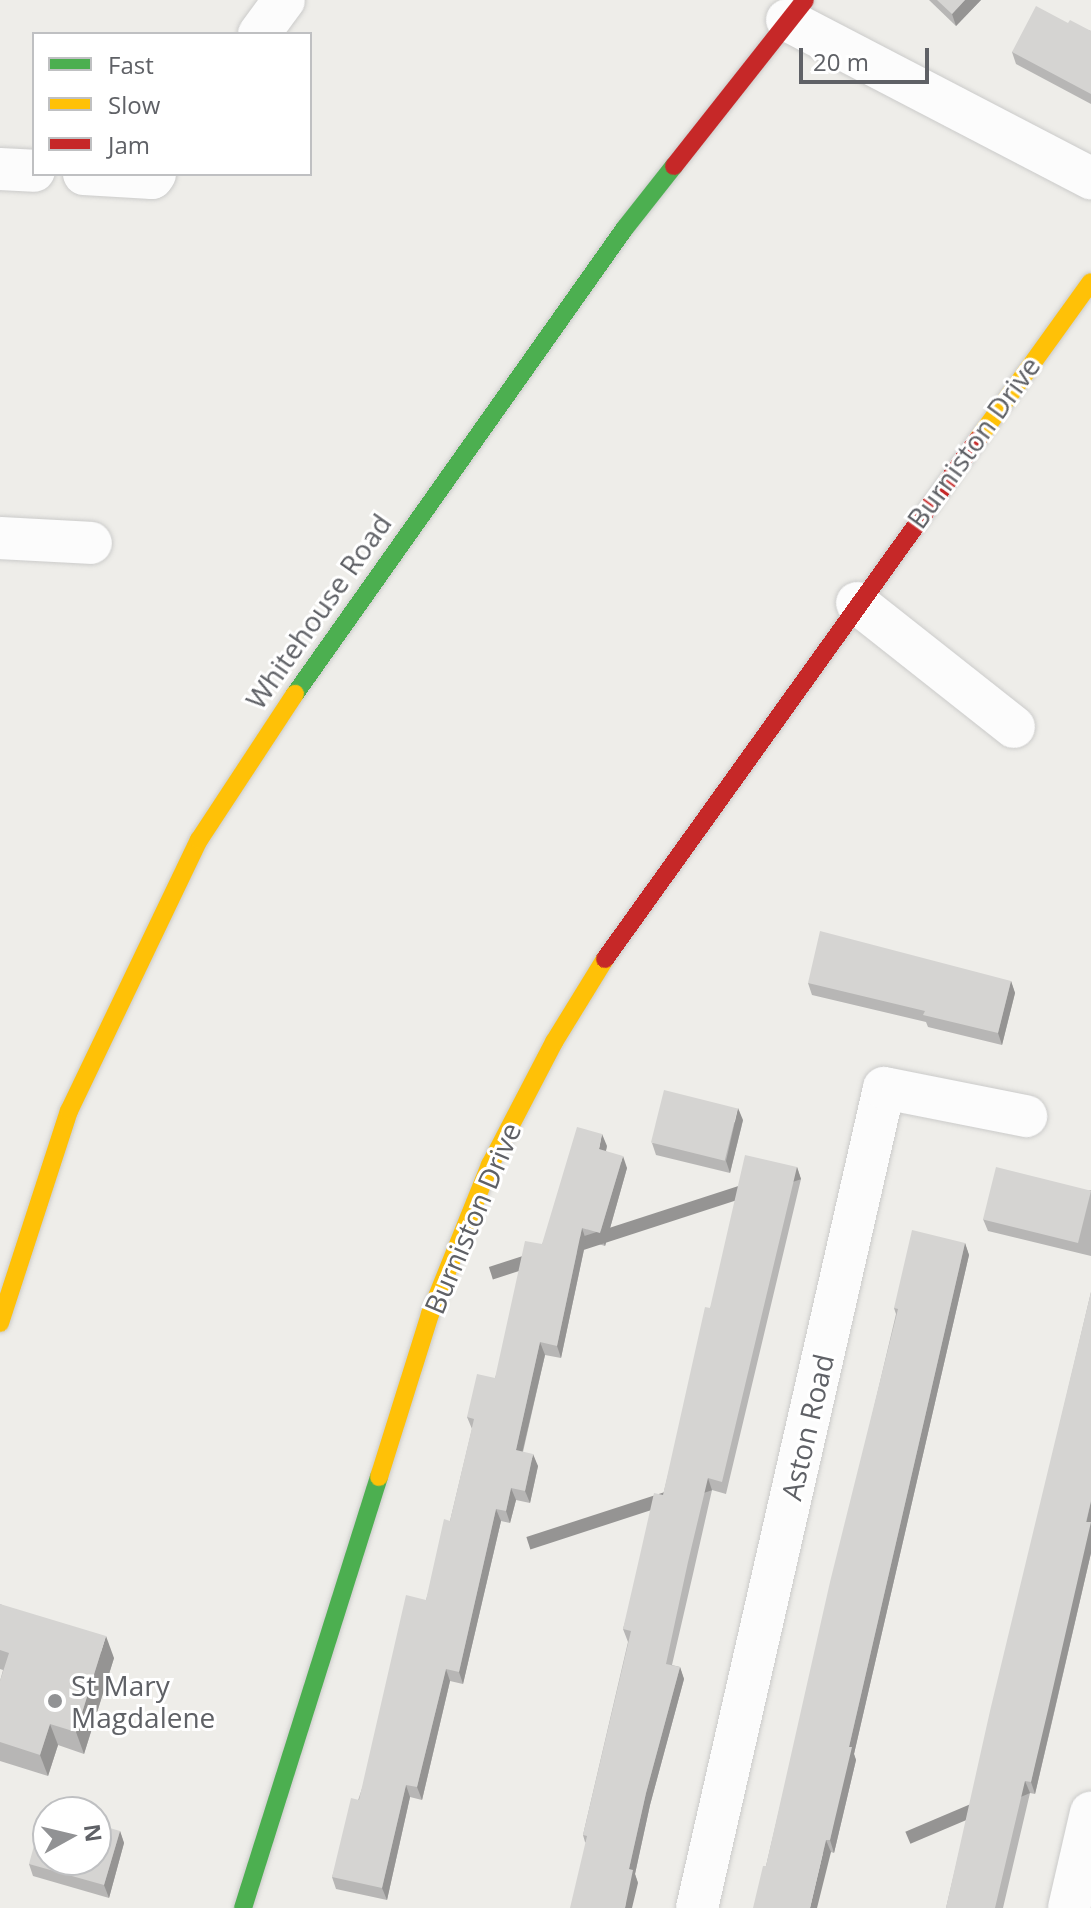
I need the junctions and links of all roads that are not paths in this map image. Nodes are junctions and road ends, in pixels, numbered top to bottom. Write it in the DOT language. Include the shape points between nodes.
graph roads {
  1 [pos="284,0"];
  2 [pos="796,10"];
  3 [pos="260,32"];
  4 [pos="0,169"];
  5 [pos="32,171"];
  6 [pos="118,176"];
  7 [pos="154,176"];
  8 [pos="1091,178"];
  9 [pos="1091,282"];
  10 [pos="0,538"];
  11 [pos="91,543"];
  12 [pos="857,603"];
  13 [pos="1014,727"];
  14 [pos="1026,1116"];
  15 [pos="3,1306"];
  16 [pos="1091,1813"];
  17 [pos="243,1908"];
  18 [pos="697,1908"];
  19 [pos="1069,1908"];
  1 -- 3 [label="street"];
  2 -- 8 [label="street"];
  2 -- 15 [label="street, Whitehouse Road" via="625,228 347,615 199,840 69,1111"];
  4 -- 5 [label="street"];
  6 -- 7 [label="street"];
  9 -- 12 [label="street, Burniston Drive"];
  10 -- 11 [label="street"];
  12 -- 13 [label="street"];
  12 -- 17 [label="street, Burniston Drive" via="621,934 554,1042 490,1165 430,1314"];
  14 -- 18 [label="street, Aston Road" via="884,1088"];
  16 -- 19 [label="street"];
}
